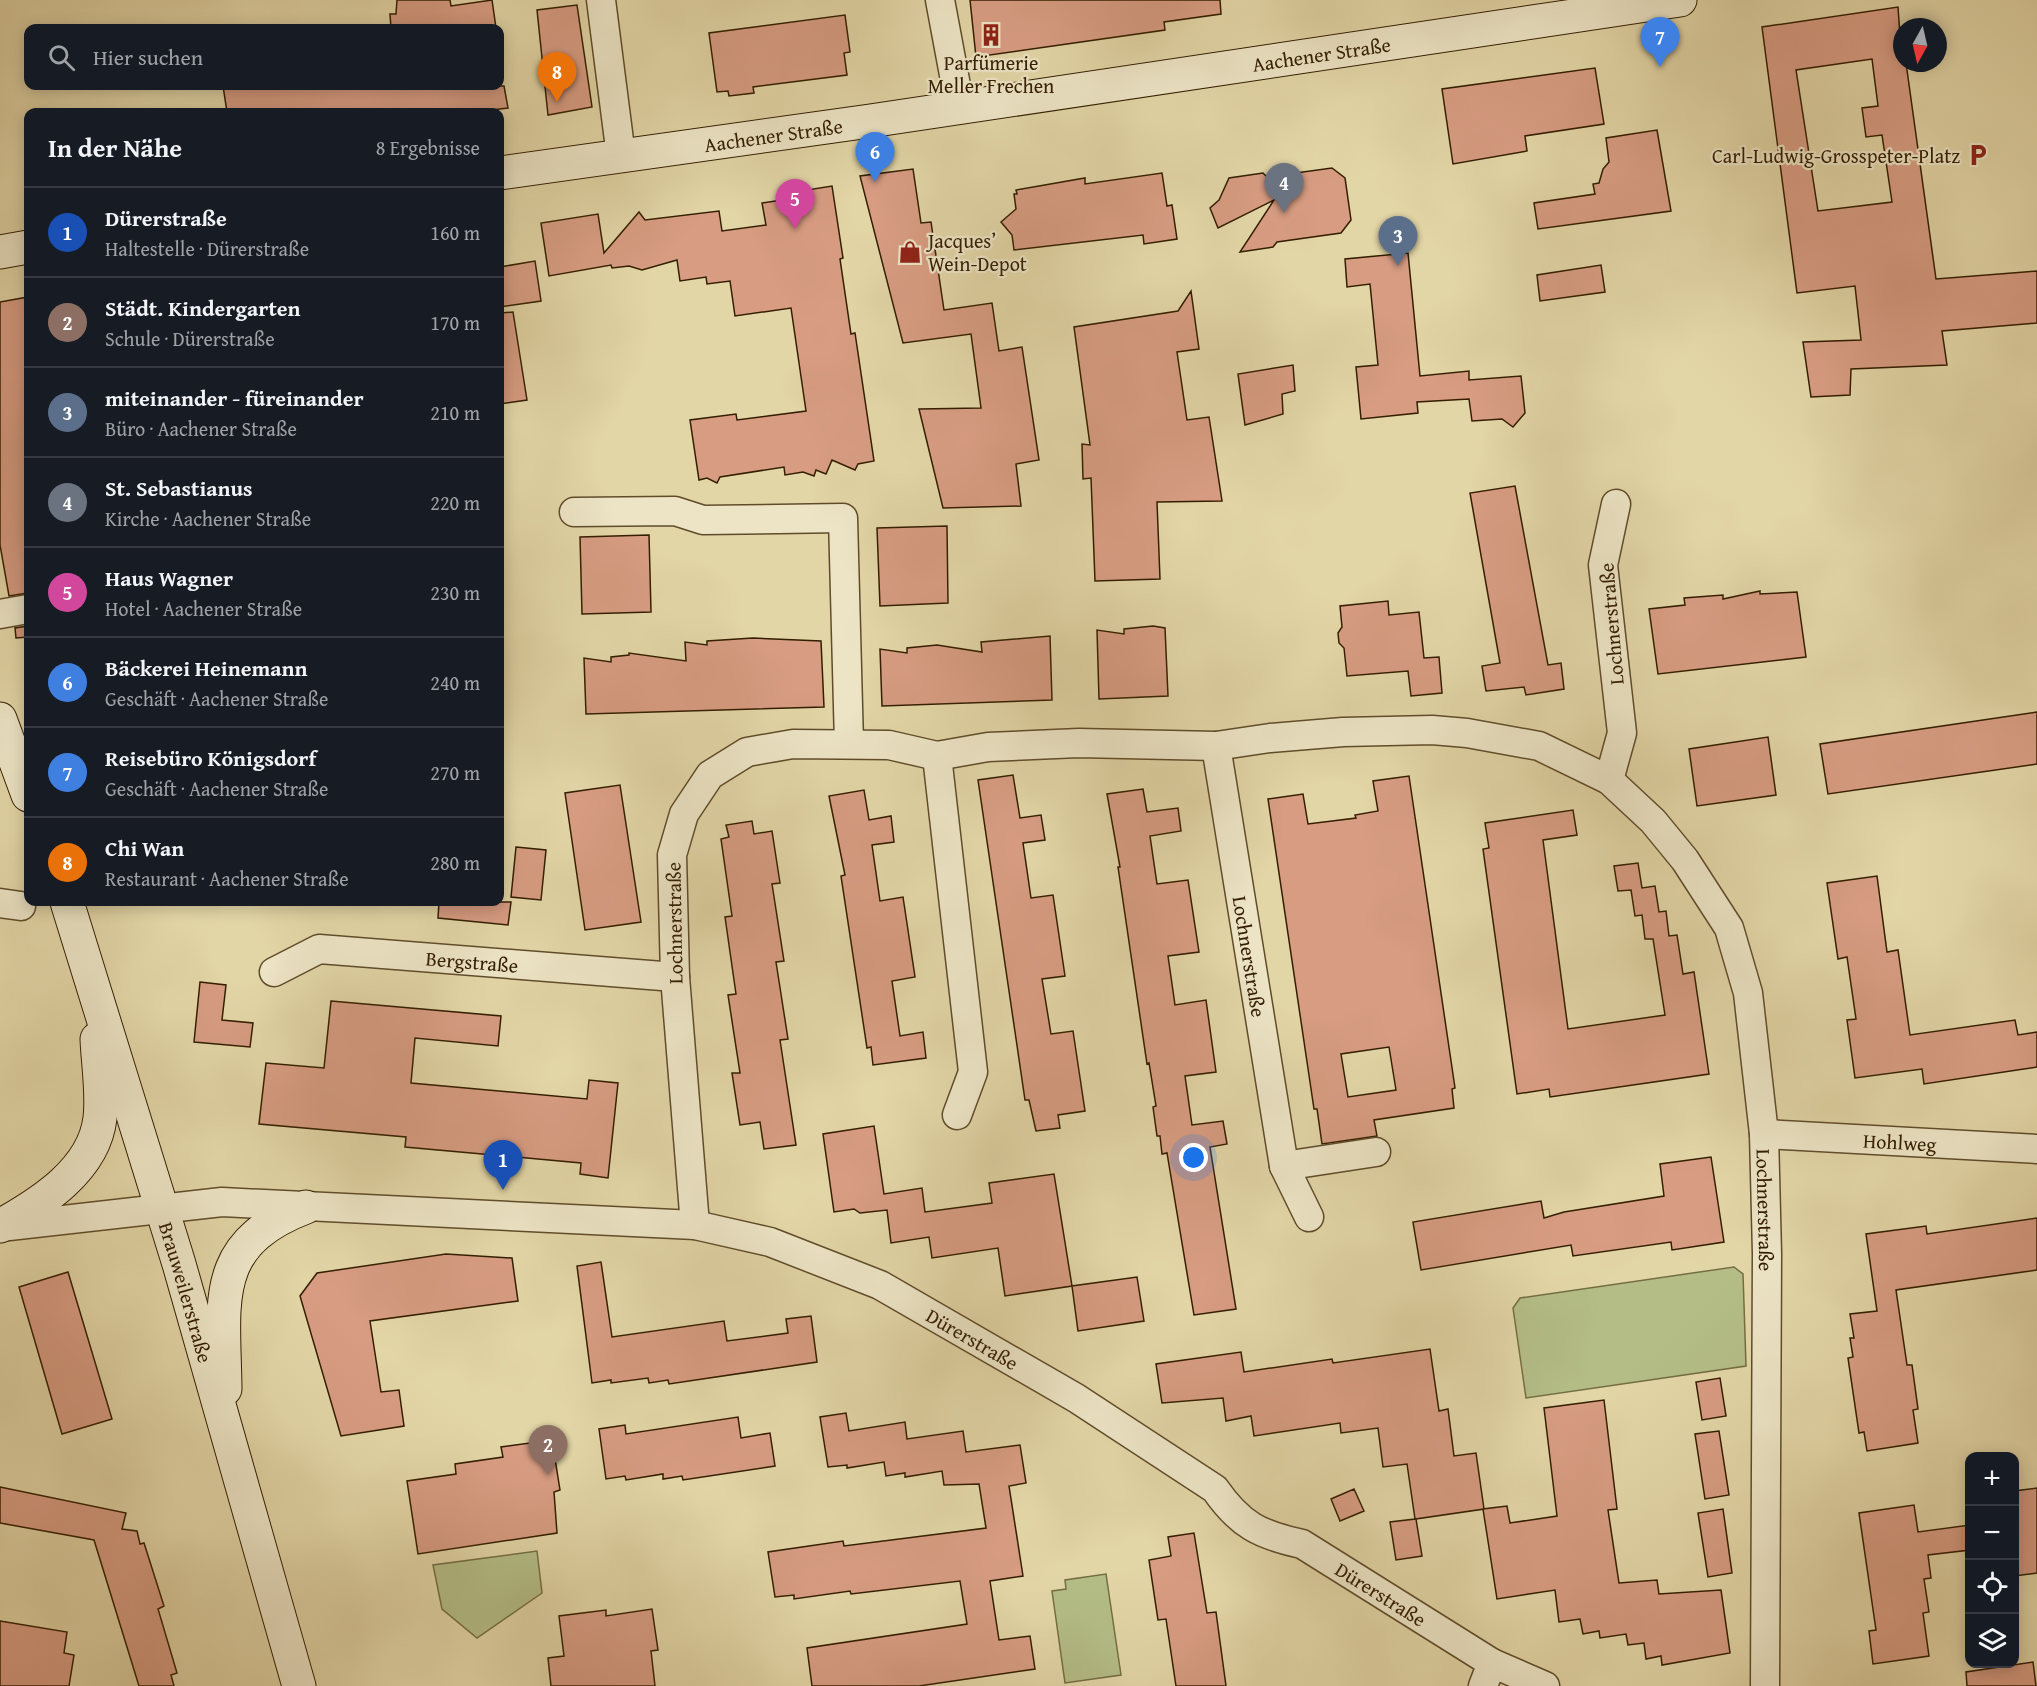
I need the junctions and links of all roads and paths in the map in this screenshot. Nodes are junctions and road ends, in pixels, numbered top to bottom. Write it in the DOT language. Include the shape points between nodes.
graph roads {
  1 [pos="601,0"];
  2 [pos="940,0"];
  3 [pos="1680,0"];
  4 [pos="960,107"];
  5 [pos="621,156"];
  6 [pos="504,172"];
  7 [pos="24,248"];
  8 [pos="0,252"];
  9 [pos="1616,504"];
  10 [pos="574,512"];
  11 [pos="24,610"];
  12 [pos="0,614"];
  13 [pos="0,719"];
  14 [pos="849,744"];
  15 [pos="1216,746"];
  16 [pos="937,756"];
  17 [pos="1609,780"];
  18 [pos="24,784"];
  19 [pos="68,906"];
  20 [pos="274,972"];
  21 [pos="675,977"];
  22 [pos="95,992"];
  23 [pos="957,1115"];
  24 [pos="1764,1134"];
  25 [pos="2037,1149"];
  26 [pos="1376,1152"];
  27 [pos="1284,1166"];
  28 [pos="306,1207"];
  29 [pos="161,1208"];
  30 [pos="1309,1217"];
  31 [pos="694,1225"];
  32 [pos="0,1227"];
  33 [pos="226,1436"];
  34 [pos="1487,1674"];
  35 [pos="299,1686"];
  36 [pos="1545,1686"];
  37 [pos="1766,1686"];
  1 -- 5 [label="street"];
  2 -- 4 [label="street"];
  3 -- 4 [label="main road, Aachener Straße"];
  4 -- 5 [label="main road, Aachener Straße"];
  5 -- 6 [label="main road, Aachener Straße"];
  7 -- 8 [label="main road"];
  9 -- 17 [label="street, Lochnerstraße" via="1603,565 1622,733"];
  10 -- 14 [label="street" via="675,511 703,520 843,518"];
  11 -- 12 [label="street"];
  13 -- 18 [label="main road"];
  14 -- 16 [label="street, Lochnerstraße" via="889,745"];
  14 -- 21 [label="street, Lochnerstraße" via="793,744 747,752 710,776 684,814 672,855"];
  15 -- 16 [label="street, Lochnerstraße" via="1080,743 988,747"];
  15 -- 17 [label="street, Lochnerstraße" via="1343,732 1467,733 1539,746"];
  15 -- 27 [label="street, Lochnerstraße"];
  16 -- 23 [label="street" via="973,1072"];
  17 -- 24 [label="street, Lochnerstraße" via="1653,821 1729,928 1748,993"];
  19 -- 22 [label="main road, Brauweilerstraße"];
  20 -- 21 [label="street, Bergstraße" via="319,949"];
  21 -- 31 [label="street, Lochnerstraße"];
  22 -- 29 [label="main road, Brauweilerstraße"];
  22 -- 32 [label="main road" via="100,1118 95,1134 88,1150 57,1190"];
  24 -- 25 [label="street, Hohlweg"];
  24 -- 37 [label="street, Lochnerstraße"];
  26 -- 27 [label="street"];
  27 -- 30 [label="street, Lochnerstraße"];
  28 -- 29 [label="street, Dürerstraße" via="222,1202"];
  28 -- 31 [label="street, Dürerstraße"];
  28 -- 33 [label="main road" via="266,1225 246,1244 228,1275 224,1301"];
  29 -- 32 [label="street, Dürerstraße"];
  29 -- 33 [label="main road, Brauweilerstraße"];
  31 -- 34 [label="street, Dürerstraße" via="770,1242 880,1285 1076,1398 1215,1489 1231,1512 1268,1536 1302,1544"];
  33 -- 35 [label="main road, Brauweilerstraße"];
  34 -- 36 [label="street, Dürerstraße"];
}
